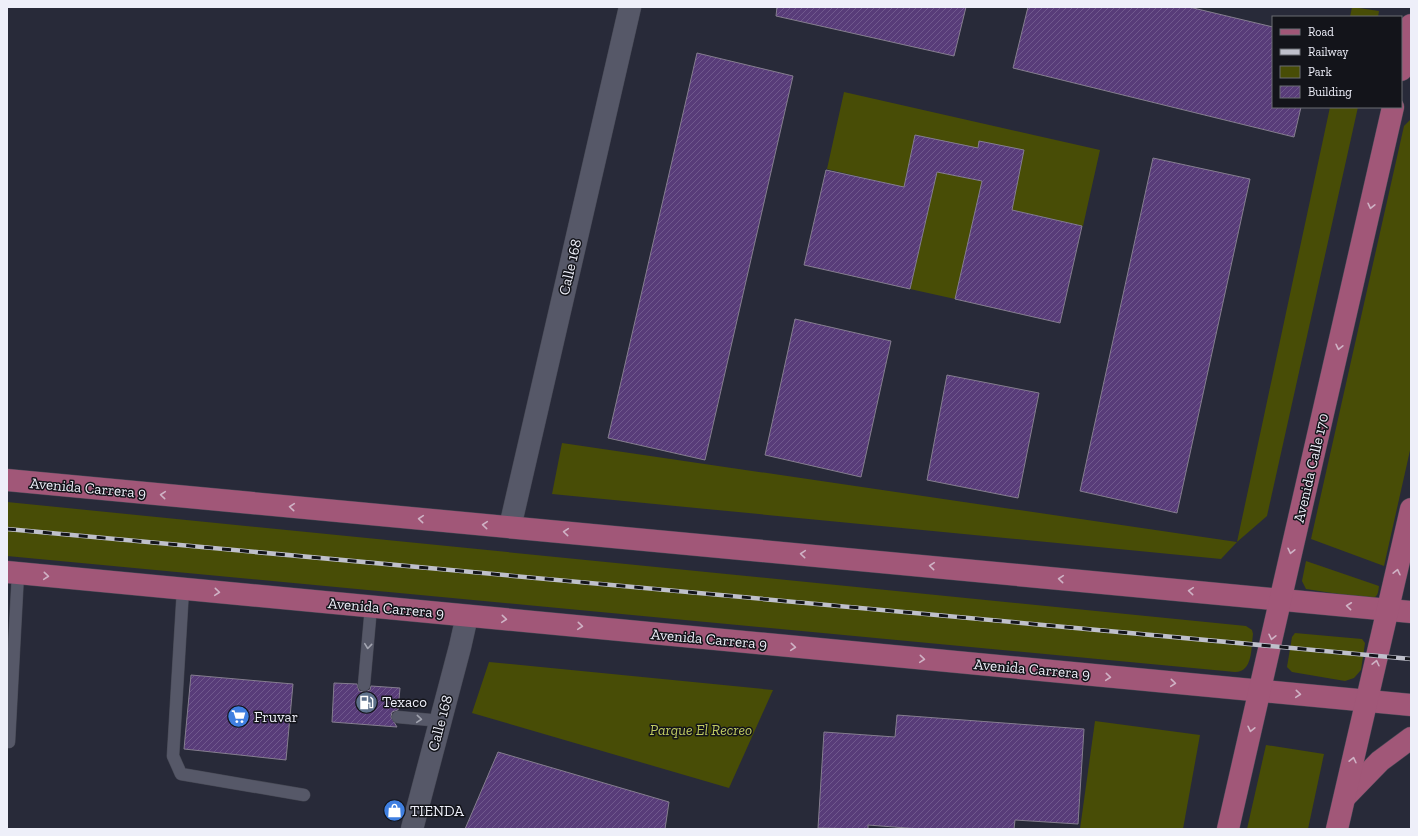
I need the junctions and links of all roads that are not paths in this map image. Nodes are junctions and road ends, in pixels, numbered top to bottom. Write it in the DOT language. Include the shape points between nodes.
graph roads {
  1 [pos="630,7"];
  2 [pos="1411,25"];
  3 [pos="1402,66"];
  4 [pos="1411,106"];
  5 [pos="1393,108"];
  6 [pos="1379,168"];
  7 [pos="7,480"];
  8 [pos="1410,522"];
  9 [pos="510,527"];
  10 [pos="12,573"];
  11 [pos="183,589"];
  12 [pos="1280,599"];
  13 [pos="371,607"];
  14 [pos="1388,610"];
  15 [pos="1411,612"];
  16 [pos="467,616"];
  17 [pos="364,685"];
  18 [pos="1259,691"];
  19 [pos="1367,701"];
  20 [pos="1411,705"];
  21 [pos="398,718"];
  22 [pos="441,721"];
  23 [pos="1411,738"];
  24 [pos="10,742"];
  25 [pos="304,795"];
  26 [pos="1344,798"];
  27 [pos="412,829"];
  28 [pos="1228,829"];
  29 [pos="1337,829"];
  1 -- 9 [label="street, Calle 168"];
  2 -- 3 [label="main road"];
  4 -- 6 [label="main road" via="1392,126"];
  5 -- 6 [label="main road, Avenida Calle 170"];
  6 -- 12 [label="main road, Avenida Calle 170, one-way"];
  9 -- 7 [label="main road, Avenida Carrera 9, one-way"];
  14 -- 8 [label="main road, one-way"];
  12 -- 9 [label="main road, Avenida Carrera 9, one-way"];
  10 -- 11 [label="main road, Avenida Carrera 9, one-way"];
  10 -- 24 [label="lane"];
  11 -- 13 [label="main road, Avenida Carrera 9, one-way"];
  11 -- 25 [label="lane" via="173,756 177,769 181,774"];
  14 -- 12 [label="main road, Avenida Carrera 9, one-way"];
  12 -- 18 [label="main road, Avenida Calle 170, one-way"];
  13 -- 16 [label="main road, Avenida Carrera 9"];
  13 -- 17 [label="lane, one-way"];
  14 -- 15 [label="main road, Avenida Carrera 9"];
  19 -- 14 [label="main road, one-way"];
  16 -- 18 [label="main road, Avenida Carrera 9, one-way"];
  16 -- 22 [label="street, Calle 168"];
  18 -- 19 [label="main road, Avenida Carrera 9, one-way"];
  18 -- 28 [label="main road, Avenida Calle 170, one-way"];
  19 -- 20 [label="main road, Avenida Carrera 9"];
  26 -- 19 [label="main road, one-way"];
  21 -- 22 [label="lane, one-way"];
  22 -- 27 [label="street, Calle 168"];
  23 -- 26 [label="main road" via="1380,761"];
  26 -- 29 [label="main road"];
}
